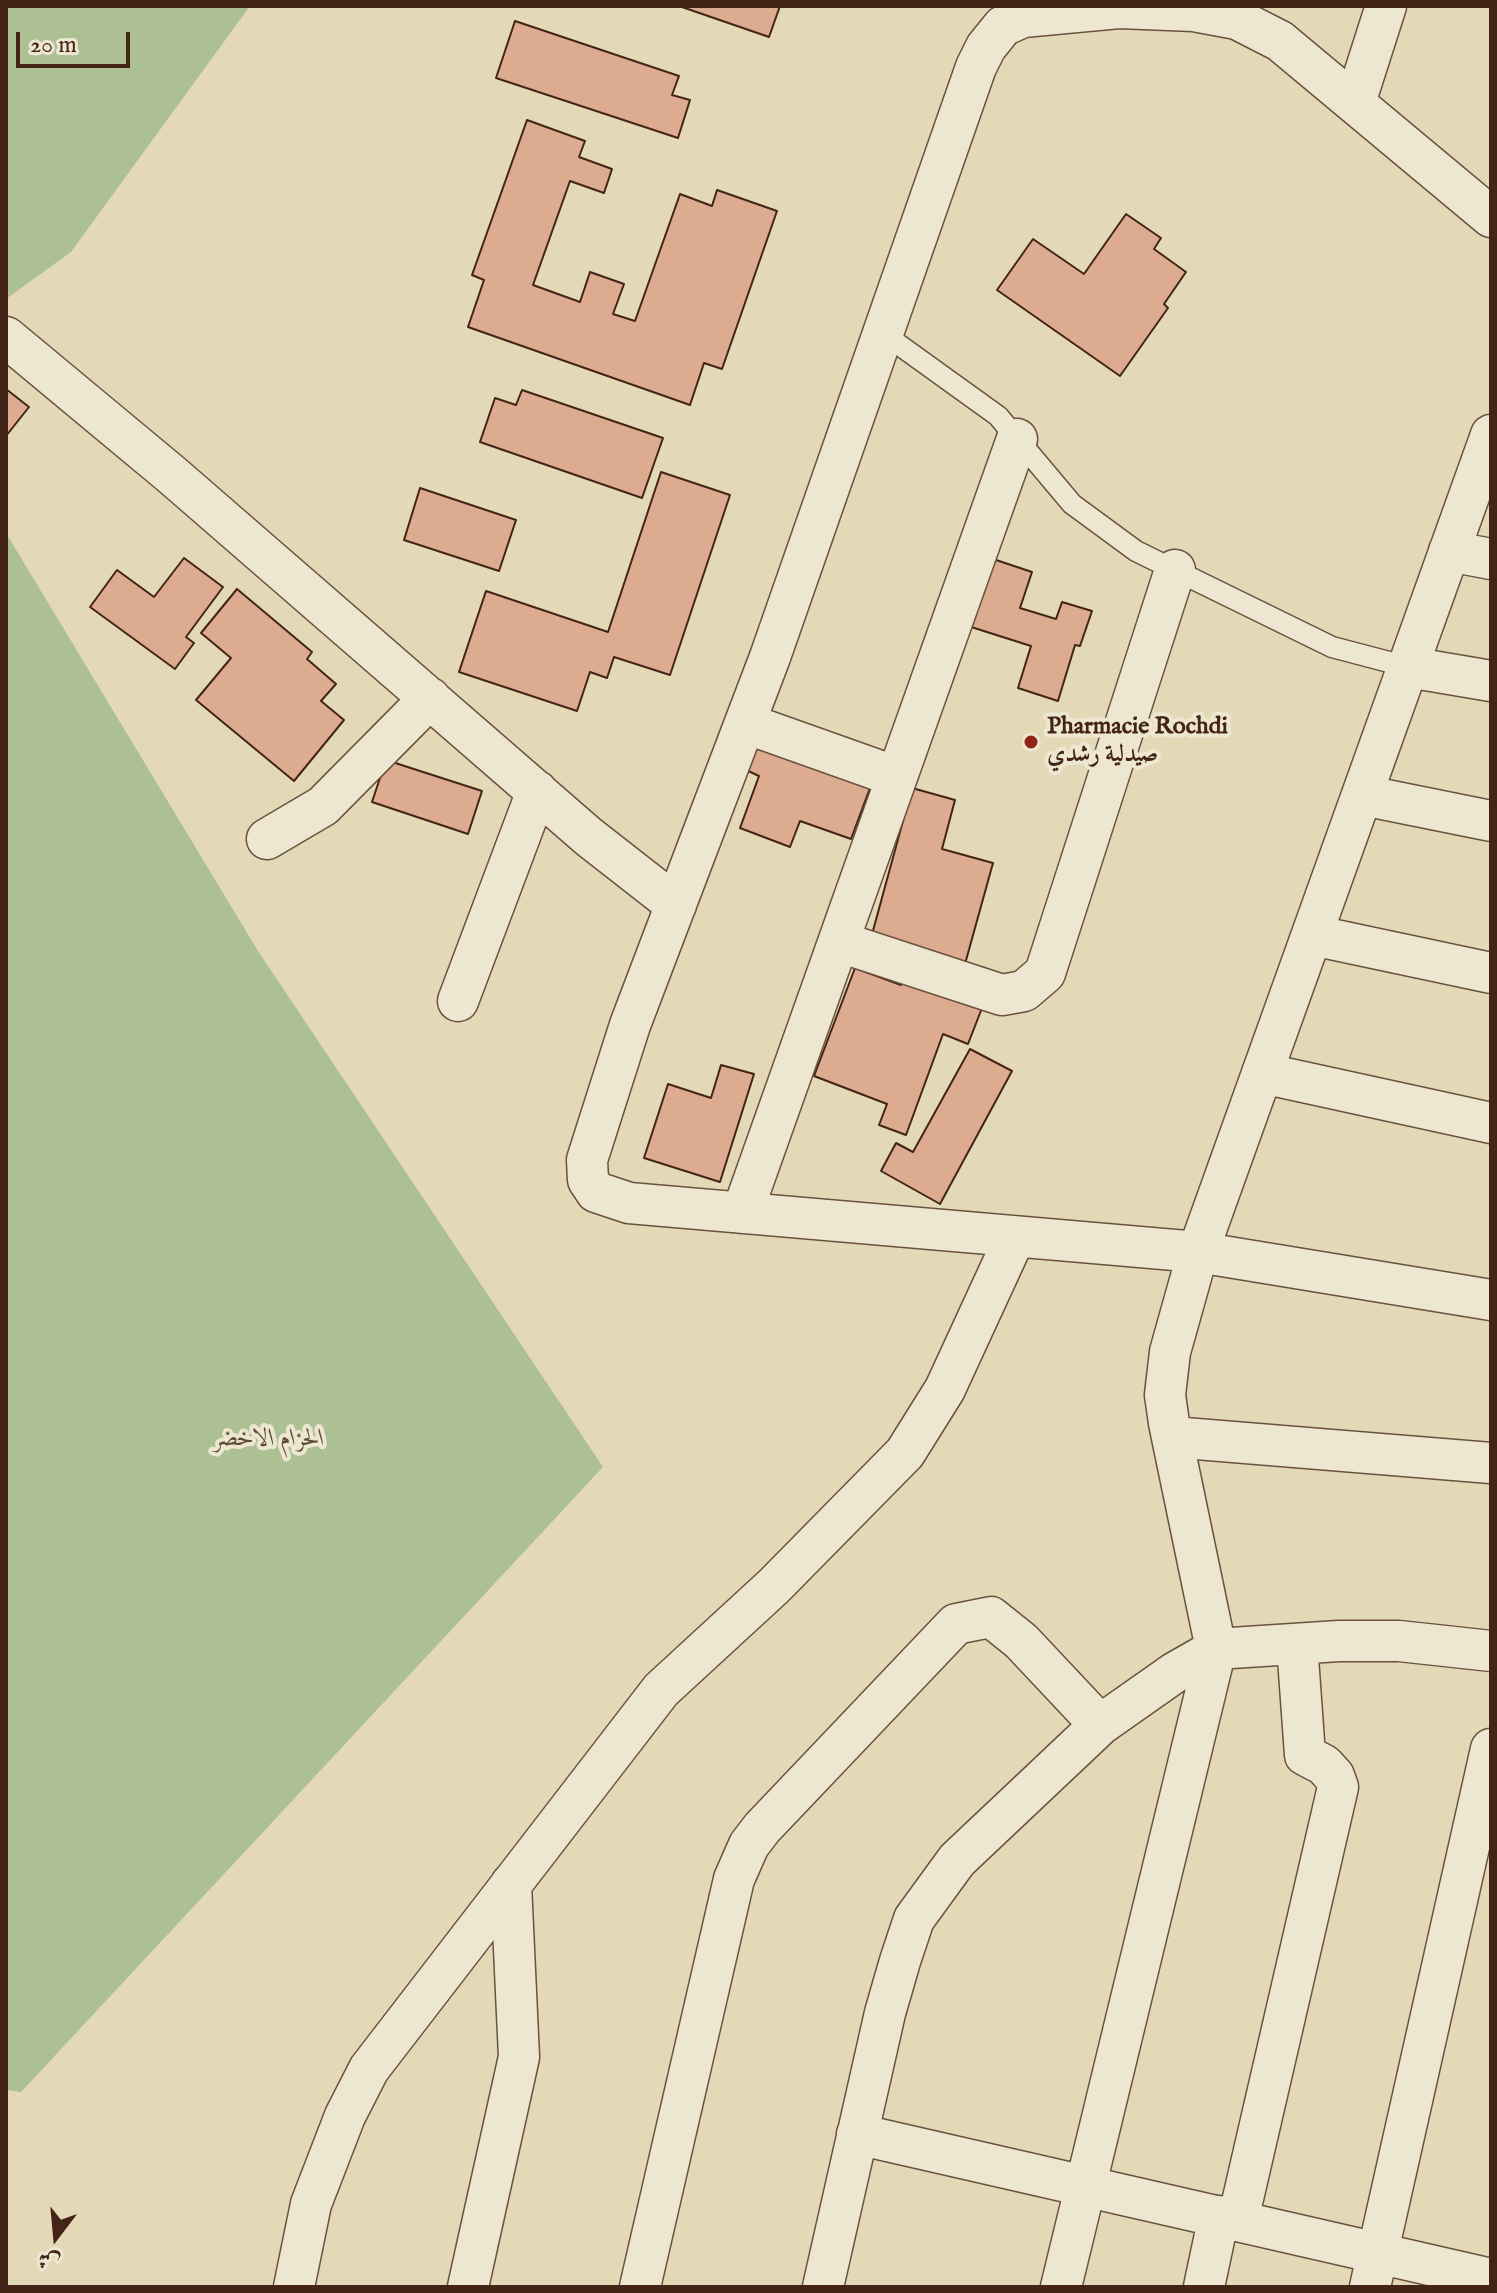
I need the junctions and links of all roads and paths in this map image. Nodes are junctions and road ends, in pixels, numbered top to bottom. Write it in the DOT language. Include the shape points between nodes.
graph roads {
  1 [pos="1242,6"];
  2 [pos="1386,6"];
  3 [pos="1280,41"];
  4 [pos="1355,103"];
  5 [pos="1491,217"];
  6 [pos="884,334"];
  7 [pos="6,337"];
  8 [pos="1491,435"];
  9 [pos="1017,439"];
  10 [pos="1449,551"];
  11 [pos="1491,559"];
  12 [pos="1175,570"];
  13 [pos="1408,667"];
  14 [pos="1491,681"];
  15 [pos="430,698"];
  16 [pos="745,723"];
  17 [pos="897,777"];
  18 [pos="537,791"];
  19 [pos="1362,795"];
  20 [pos="1491,821"];
  21 [pos="267,839"];
  22 [pos="676,905"];
  23 [pos="1312,935"];
  24 [pos="840,942"];
  25 [pos="1491,973"];
  26 [pos="458,1001"];
  27 [pos="1262,1073"];
  28 [pos="1491,1123"];
  29 [pos="742,1213"];
  30 [pos="1015,1237"];
  31 [pos="1198,1252"];
  32 [pos="1491,1300"];
  33 [pos="1172,1437"];
  34 [pos="1491,1463"];
  35 [pos="1297,1644"];
  36 [pos="1216,1649"];
  37 [pos="1491,1651"];
  38 [pos="1100,1725"];
  39 [pos="1491,1749"];
  40 [pos="511,1884"];
  41 [pos="857,2134"];
  42 [pos="1084,2185"];
  43 [pos="1229,2218"];
  44 [pos="1375,2270"];
  45 [pos="1491,2279"];
  46 [pos="294,2287"];
  47 [pos="468,2287"];
  48 [pos="640,2287"];
  49 [pos="823,2287"];
  50 [pos="1061,2287"];
  51 [pos="1204,2287"];
  1 -- 3 [label="street"];
  2 -- 4 [label="street"];
  3 -- 4 [label="street"];
  3 -- 6 [label="street" via="1237,19 1194,11 1075,11 1023,17 1003,26 976,67"];
  4 -- 5 [label="street"];
  6 -- 9 [label="lane" via="986,407"];
  6 -- 16 [label="street"];
  7 -- 15 [label="street"];
  8 -- 10 [label="street"];
  9 -- 12 [label="lane" via="1072,504 1136,551"];
  9 -- 17 [label="street"];
  10 -- 11 [label="street"];
  10 -- 13 [label="street"];
  12 -- 13 [label="lane" via="1332,647"];
  12 -- 24 [label="street" via="1045,973 1024,991 1002,995"];
  13 -- 14 [label="street"];
  13 -- 19 [label="street"];
  15 -- 18 [label="street"];
  15 -- 21 [label="street" via="323,806"];
  16 -- 17 [label="street"];
  16 -- 22 [label="street"];
  17 -- 24 [label="street"];
  18 -- 22 [label="street"];
  18 -- 26 [label="street"];
  19 -- 20 [label="street"];
  19 -- 23 [label="street"];
  22 -- 29 [label="street" via="597,1124 587,1160 588,1180 596,1192 629,1203"];
  23 -- 25 [label="street"];
  23 -- 27 [label="street"];
  24 -- 29 [label="street"];
  27 -- 28 [label="street"];
  27 -- 31 [label="street"];
  29 -- 30 [label="street"];
  30 -- 31 [label="street"];
  30 -- 40 [label="street" via="945,1389 905,1453 774,1586 661,1690"];
  31 -- 32 [label="street"];
  31 -- 33 [label="street" via="1170,1352 1165,1395"];
  33 -- 34 [label="street"];
  33 -- 36 [label="street"];
  35 -- 36 [label="street"];
  35 -- 37 [label="street" via="1399,1641"];
  35 -- 43 [label="street" via="1305,1755 1324,1765 1338,1787"];
  36 -- 38 [label="street"];
  36 -- 42 [label="street"];
  38 -- 41 [label="street" via="957,1860 914,1919"];
  38 -- 48 [label="street" via="1021,1641 991,1617 956,1624 762,1828 734,1879"];
  39 -- 44 [label="street"];
  40 -- 46 [label="street" via="369,2069 311,2204"];
  40 -- 47 [label="street" via="519,2057"];
  41 -- 42 [label="street"];
  41 -- 49 [label="street"];
  42 -- 43 [label="street"];
  42 -- 50 [label="street"];
  43 -- 44 [label="street"];
  43 -- 51 [label="street"];
  44 -- 45 [label="street"];
}
